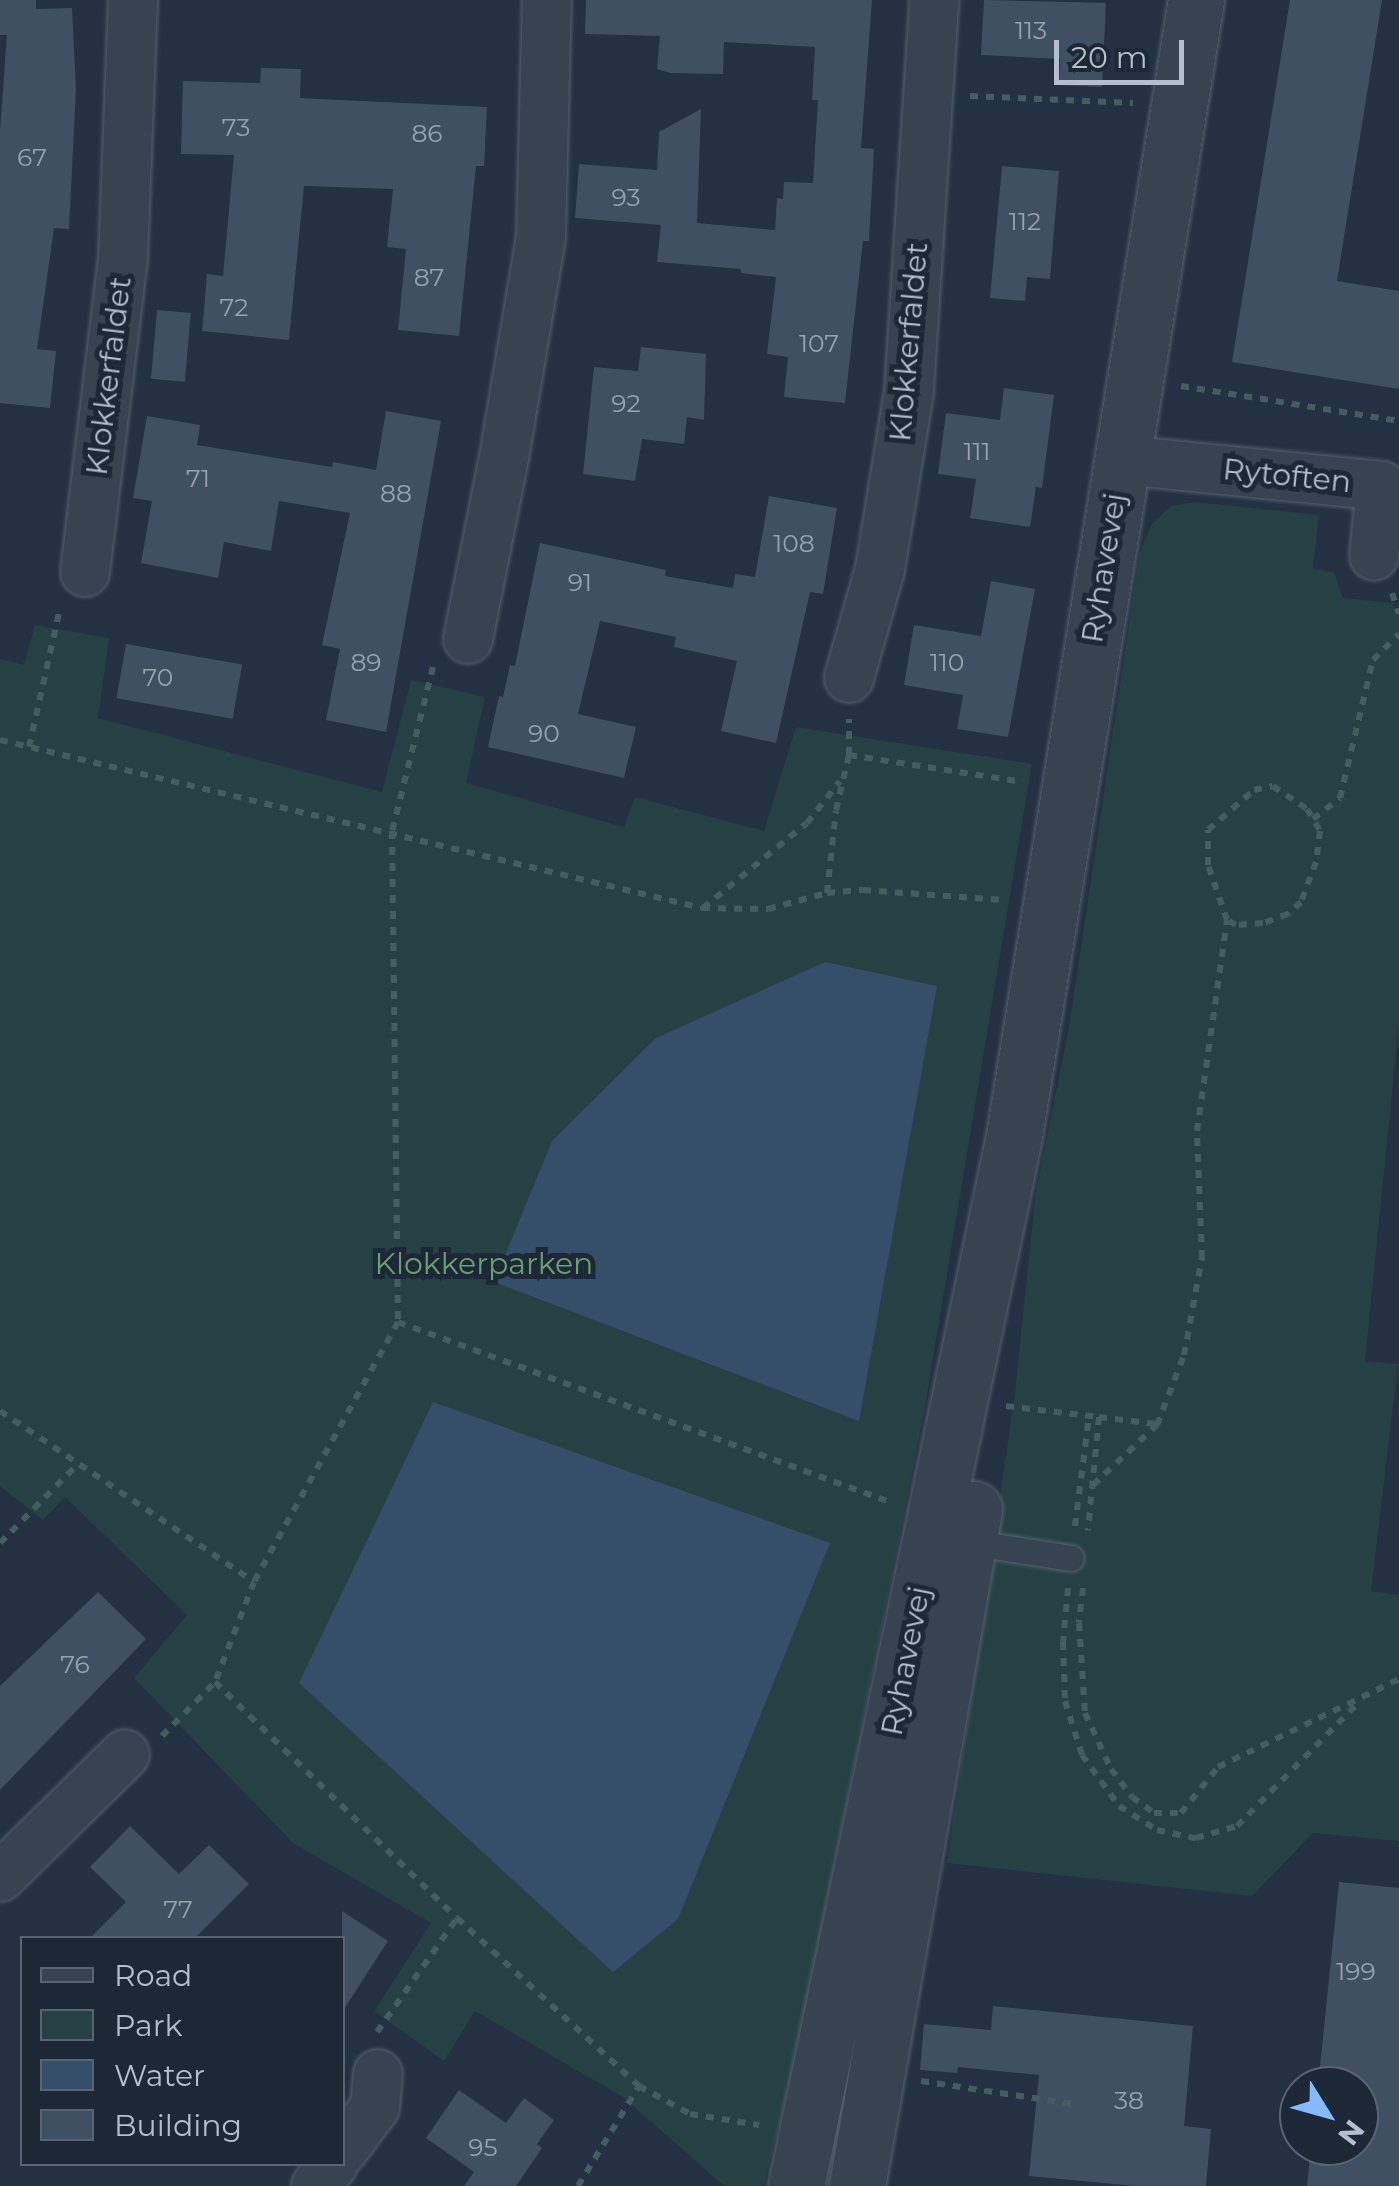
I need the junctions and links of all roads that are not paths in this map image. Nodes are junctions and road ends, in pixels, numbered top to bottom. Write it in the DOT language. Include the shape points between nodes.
graph roads {
  1 [pos="133,0"];
  2 [pos="546,0"];
  3 [pos="934,0"];
  4 [pos="1196,0"];
  5 [pos="1122,460"];
  6 [pos="1374,556"];
  7 [pos="85,572"];
  8 [pos="468,639"];
  9 [pos="849,678"];
  10 [pos="1014,1136"];
  11 [pos="968,1542"];
  12 [pos="1079,1551"];
  13 [pos="145,1744"];
  14 [pos="0,1877"];
  15 [pos="378,2074"];
  16 [pos="345,2147"];
  17 [pos="331,2166"];
  18 [pos="316,2186"];
  19 [pos="796,2186"];
  20 [pos="857,2186"];
  1 -- 7 [label="street, Klokkerfaldet" via="123,259"];
  2 -- 8 [label="street" via="541,238"];
  3 -- 9 [label="street, Klokkerfaldet" via="909,391 880,569"];
  4 -- 5 [label="street, Ryhavevej"];
  5 -- 6 [label="street, Rytoften" via="1381,486"];
  5 -- 10 [label="street, Ryhavevej"];
  10 -- 11 [label="street, Ryhavevej" via="992,1405"];
  10 -- 19 [label="street, Ryhavevej"];
  11 -- 12 [label="lane"];
  11 -- 20 [label="street, Ryhavevej"];
  13 -- 14 [label="street"];
  15 -- 16 [label="street" via="375,2108"];
  17 -- 18 [label="street"];
}
